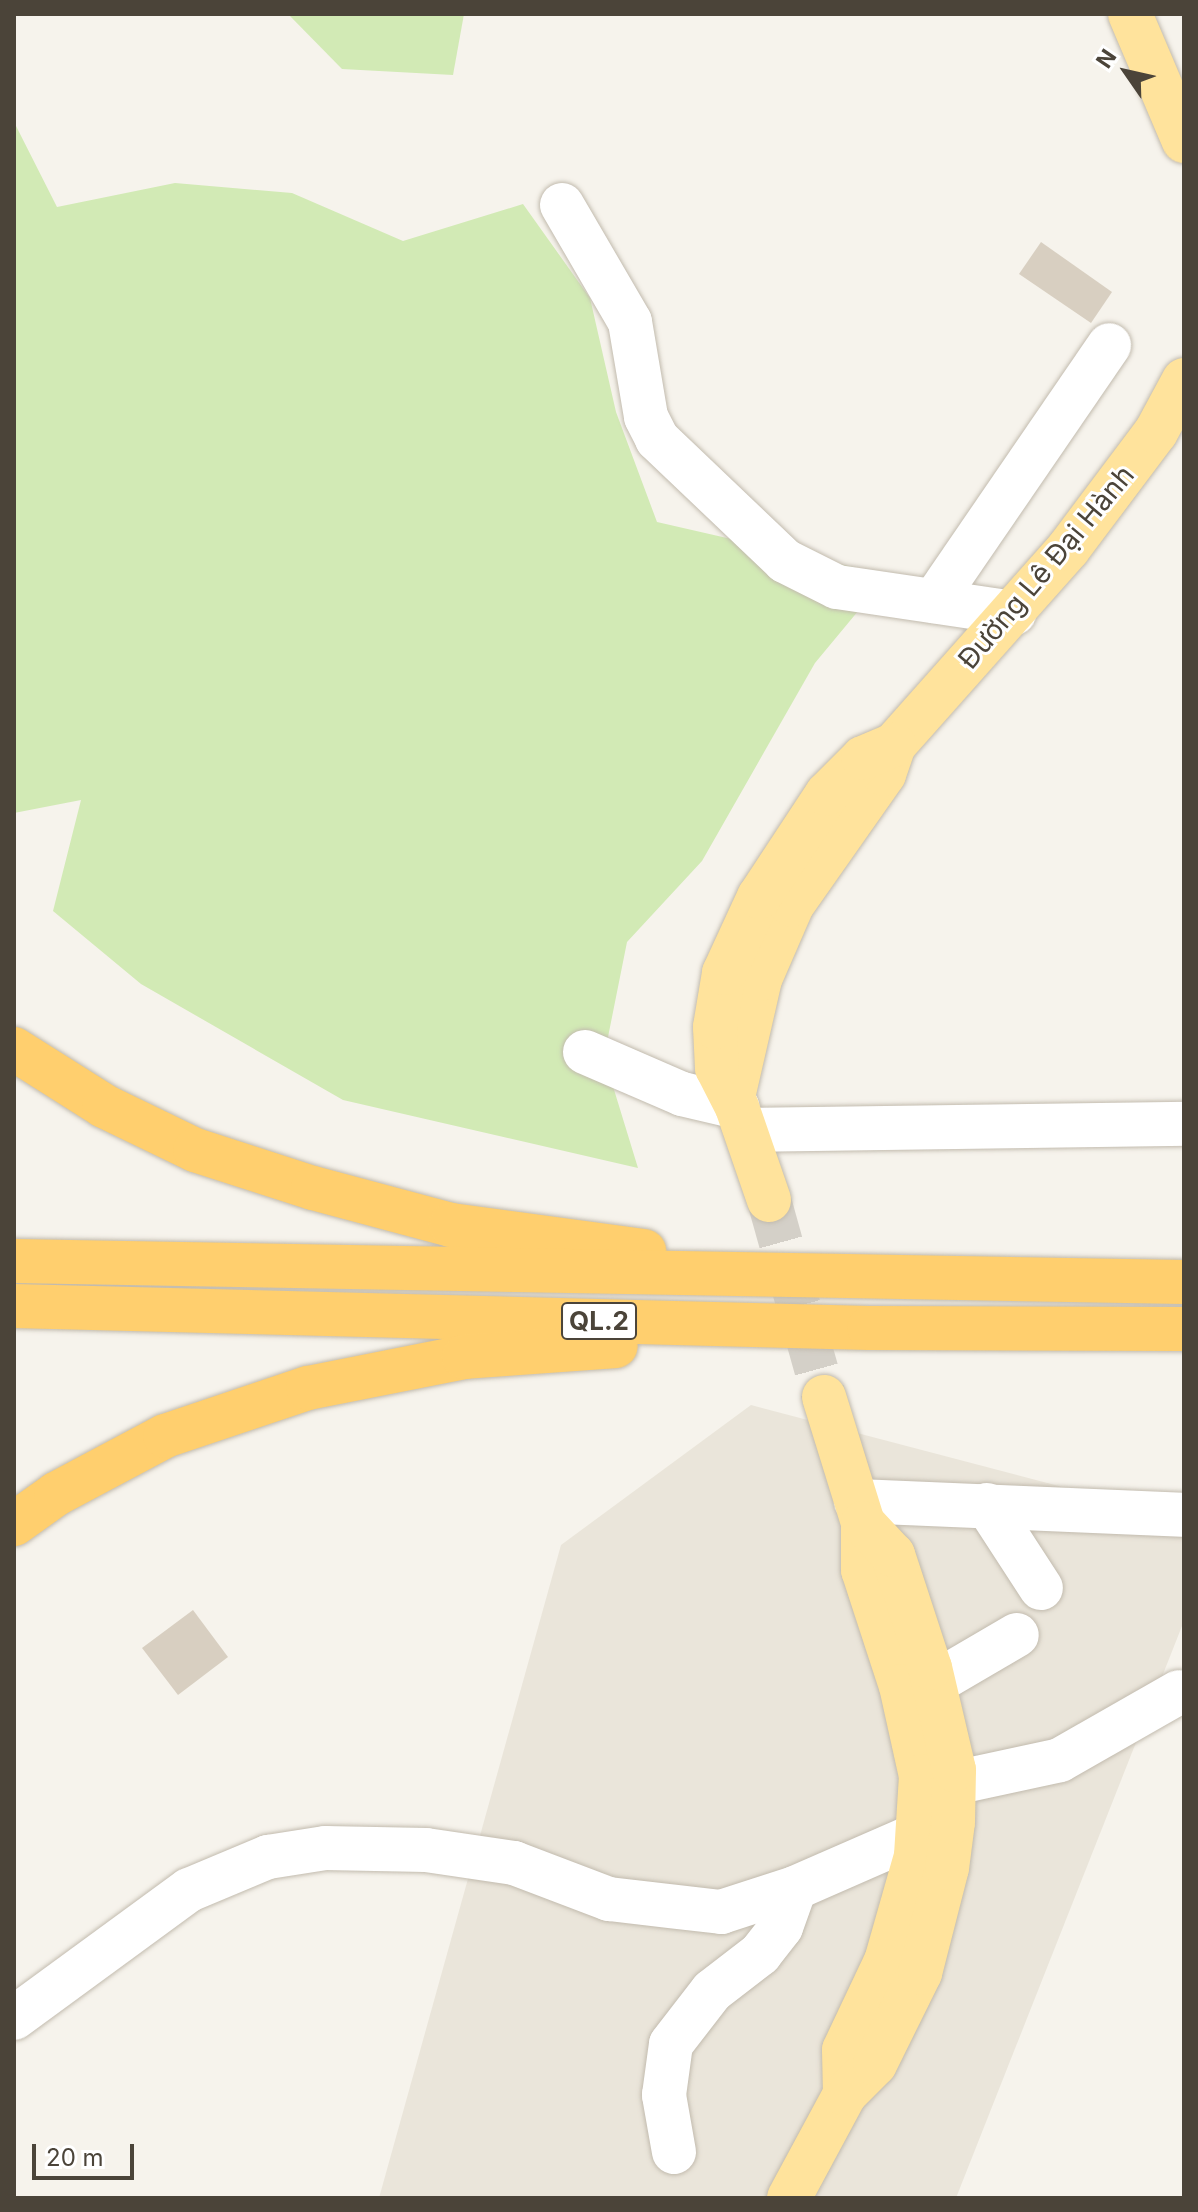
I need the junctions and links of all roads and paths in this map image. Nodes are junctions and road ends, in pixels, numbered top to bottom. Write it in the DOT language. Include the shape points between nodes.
graph roads {
  1 [pos="1130,14"];
  2 [pos="1184,141"];
  3 [pos="562,205"];
  4 [pos="1109,345"];
  5 [pos="1184,380"];
  6 [pos="934,601"];
  7 [pos="1014,613"];
  8 [pos="14,1049"];
  9 [pos="585,1052"];
  10 [pos="739,1111"];
  11 [pos="1184,1124"];
  12 [pos="769,1200"];
  13 [pos="14,1261"];
  14 [pos="861,1280"];
  15 [pos="1184,1282"];
  16 [pos="14,1306"];
  17 [pos="869,1328"];
  18 [pos="1184,1329"];
  19 [pos="824,1397"];
  20 [pos="987,1505"];
  21 [pos="860,1512"];
  22 [pos="1184,1515"];
  23 [pos="14,1524"];
  24 [pos="1041,1588"];
  25 [pos="1017,1635"];
  26 [pos="933,1684"];
  27 [pos="1179,1692"];
  28 [pos="954,1783"];
  29 [pos="921,1833"];
  30 [pos="795,1888"];
  31 [pos="14,2018"];
  32 [pos="845,2094"];
  33 [pos="674,2152"];
  34 [pos="789,2198"];
  1 -- 2 [label="main road"];
  3 -- 6 [label="street" via="630,322 646,417 657,439 785,561 813,579"];
  4 -- 6 [label="street"];
  5 -- 7 [label="main road, Đường Lê Đại Hành" via="1156,432"];
  6 -- 7 [label="street"];
  7 -- 10 [label="main road, Đường Lê Đại Hành" via="894,745 863,758 827,794 785,852 740,931 724,973 715,1027 717,1068"];
  8 -- 14 [label="highway" via="104,1106 195,1150 313,1188 451,1225"];
  9 -- 10 [label="street" via="682,1094"];
  10 -- 11 [label="street"];
  10 -- 12 [label="main road, Đường Lê Đại Hành"];
  13 -- 14 [label="highway, QL.2"];
  14 -- 15 [label="highway, QL.2"];
  16 -- 17 [label="highway, QL.2"];
  17 -- 18 [label="highway, QL.2"];
  17 -- 23 [label="highway" via="464,1357 308,1388 165,1436 56,1494"];
  19 -- 21 [label="main road"];
  20 -- 21 [label="street"];
  20 -- 22 [label="street"];
  20 -- 24 [label="street"];
  21 -- 26 [label="main road" via="893,1555"];
  21 -- 29 [label="main road" via="863,1570 901,1686 921,1776"];
  25 -- 26 [label="street"];
  26 -- 28 [label="main road"];
  27 -- 28 [label="street" via="1060,1760"];
  28 -- 32 [label="main road" via="947,1868 920,1973 875,2064"];
  29 -- 30 [label="street"];
  29 -- 32 [label="main road" via="886,1961 844,2050"];
  30 -- 31 [label="street" via="721,1912 681,1910 609,1899 514,1863 426,1850 325,1848 282,1854 189,1890"];
  30 -- 33 [label="street" via="781,1927 760,1954 712,1991 671,2044 664,2095"];
  32 -- 34 [label="main road"];
}
